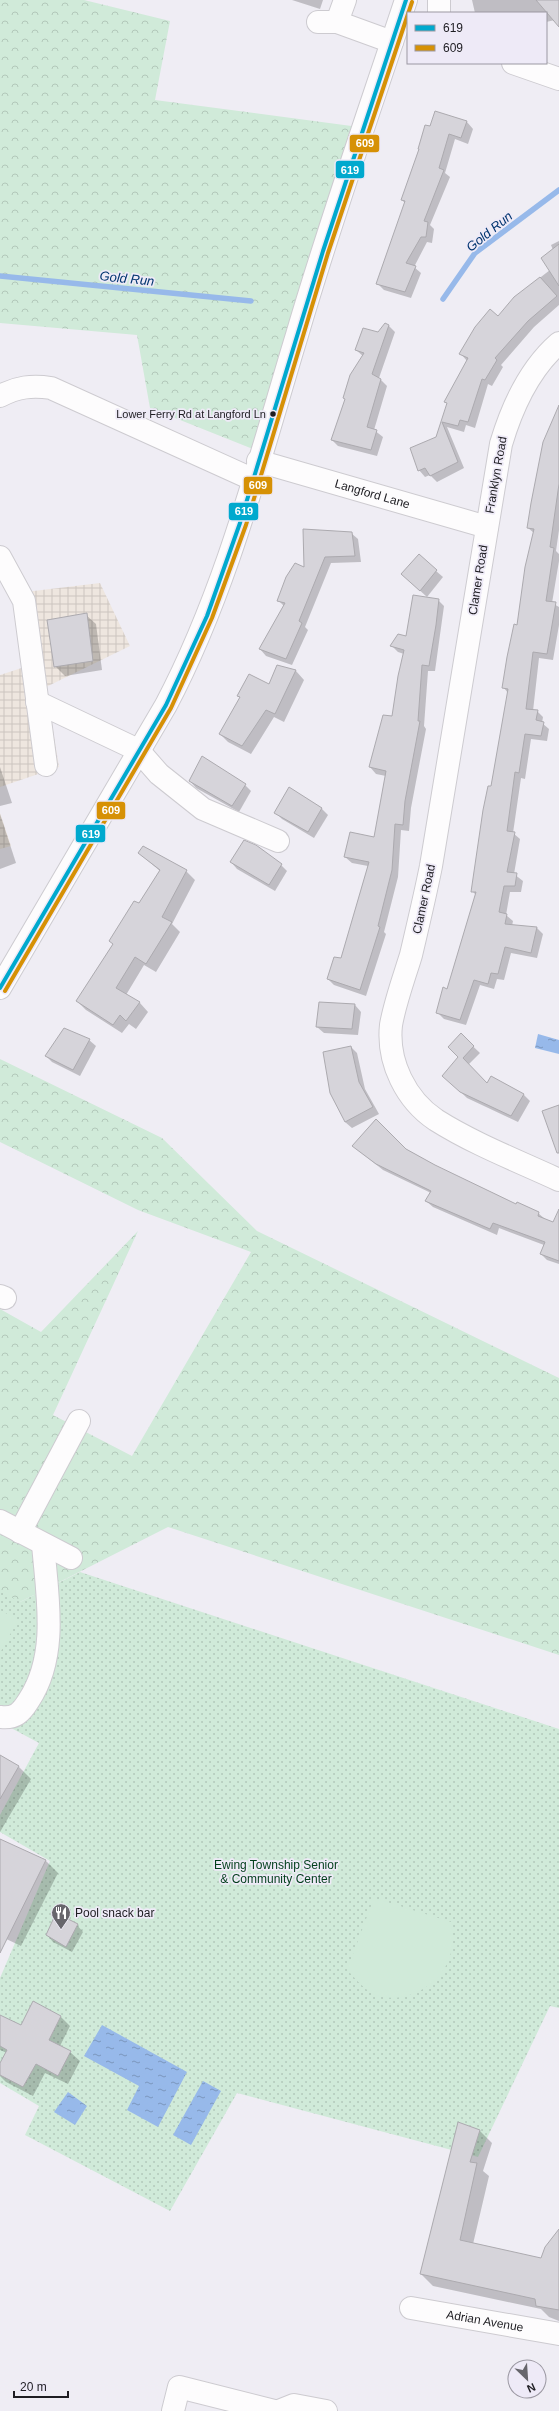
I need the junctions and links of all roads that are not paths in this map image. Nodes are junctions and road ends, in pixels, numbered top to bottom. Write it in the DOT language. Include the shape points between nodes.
graph roads {
  1 [pos="345,0"];
  2 [pos="439,0"];
  3 [pos="405,11"];
  4 [pos="439,12"];
  5 [pos="392,42"];
  6 [pos="516,64"];
  7 [pos="559,79"];
  8 [pos="559,343"];
  9 [pos="0,396"];
  10 [pos="255,470"];
  11 [pos="487,527"];
  12 [pos="0,557"];
  13 [pos="37,702"];
  14 [pos="138,750"];
  15 [pos="46,765"];
  16 [pos="278,841"];
  17 [pos="0,988"];
  18 [pos="559,1180"];
  19 [pos="79,1421"];
  20 [pos="0,1521"];
  21 [pos="20,1532"];
  22 [pos="43,1544"];
  23 [pos="71,1558"];
  24 [pos="0,1717"];
  25 [pos="410,2308"];
  26 [pos="559,2334"];
  27 [pos="173,2411"];
  28 [pos="274,2411"];
  29 [pos="279,2411"];
  30 [pos="326,2411"];
  1 -- 5 [label="street" via="327,22"];
  2 -- 4 [label="street"];
  3 -- 5 [label="street"];
  5 -- 10 [label="street" via="317,267"];
  6 -- 7 [label="street"];
  8 -- 11 [label="street, Franklyn Road" via="533,373 506,424"];
  9 -- 10 [label="street, Langford Lane" via="11,390 34,386 51,388"];
  10 -- 11 [label="street, Langford Lane"];
  10 -- 14 [label="street" via="208,616 185,668"];
  11 -- 18 [label="street, Clamer Road" via="431,866 391,1026 391,1047 396,1069 418,1105 436,1119 502,1154"];
  12 -- 13 [label="street" via="24,601"];
  13 -- 14 [label="street"];
  13 -- 15 [label="street"];
  14 -- 16 [label="street" via="159,774 204,809"];
  14 -- 17 [label="street"];
  19 -- 21 [label="street"];
  20 -- 21 [label="street"];
  21 -- 22 [label="street"];
  22 -- 23 [label="street"];
  22 -- 24 [label="street" via="50,1617 46,1655 37,1688 22,1711 14,1717"];
  25 -- 26 [label="street, Adrian Avenue"];
  27 -- 28 [label="street" via="179,2387"];
  29 -- 30 [label="street" via="294,2405"];
}
